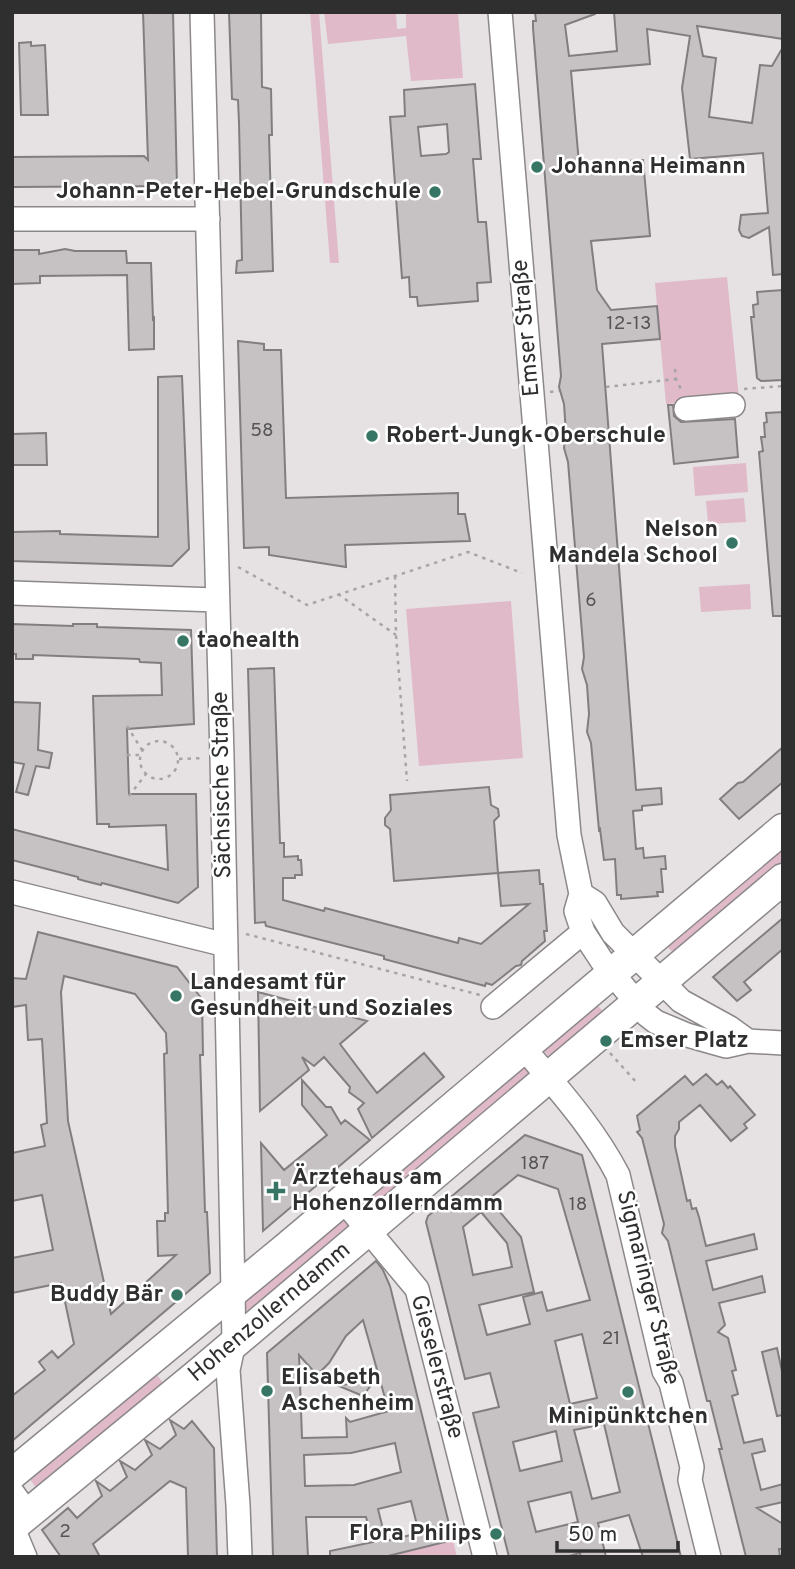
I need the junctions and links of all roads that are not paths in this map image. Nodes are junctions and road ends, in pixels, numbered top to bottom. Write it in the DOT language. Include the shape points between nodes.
graph roads {
  1 [pos="202,12"];
  2 [pos="500,12"];
  3 [pos="12,219"];
  4 [pos="208,219"];
  5 [pos="733,405"];
  6 [pos="686,409"];
  7 [pos="12,593"];
  8 [pos="218,600"];
  9 [pos="783,829"];
  10 [pos="783,879"];
  11 [pos="12,892"];
  12 [pos="581,894"];
  13 [pos="583,932"];
  14 [pos="236,939"];
  15 [pos="635,953"];
  16 [pos="611,973"];
  17 [pos="662,982"];
  18 [pos="636,1003"];
  19 [pos="493,1007"];
  20 [pos="748,1041"];
  21 [pos="783,1043"];
  22 [pos="523,1047"];
  23 [pos="548,1077"];
  24 [pos="343,1200"];
  25 [pos="369,1229"];
  26 [pos="232,1294"];
  27 [pos="234,1342"];
  28 [pos="12,1474"];
  29 [pos="16,1517"];
  30 [pos="25,1557"];
  31 [pos="240,1557"];
  32 [pos="485,1557"];
  33 [pos="709,1557"];
  1 -- 4 [label="street, Sächsische Straße"];
  2 -- 12 [label="street, Emser Straße" via="569,835"];
  3 -- 4 [label="street"];
  4 -- 8 [label="street, Sächsische Straße"];
  5 -- 6 [label="street"];
  7 -- 8 [label="street"];
  8 -- 14 [label="street, Sächsische Straße" via="222,757"];
  9 -- 15 [label="main road, Hohenzollerndamm"];
  10 -- 17 [label="main road, Hohenzollerndamm"];
  11 -- 14 [label="street"];
  12 -- 13 [label="street, Emser Straße" via="576,911"];
  12 -- 15 [label="street" via="595,904 612,933"];
  13 -- 16 [label="street, Emser Straße"];
  13 -- 19 [label="street"];
  14 -- 26 [label="street, Sächsische Straße"];
  15 -- 16 [label="main road, Hohenzollerndamm"];
  15 -- 17 [label="street"];
  16 -- 18 [label="street, Emser Straße"];
  16 -- 22 [label="main road, Hohenzollerndamm"];
  17 -- 18 [label="main road, Hohenzollerndamm"];
  17 -- 20 [label="street" via="689,1007"];
  18 -- 20 [label="street, Emser Straße" via="656,1022 687,1035 726,1046"];
  18 -- 23 [label="main road, Hohenzollerndamm"];
  20 -- 21 [label="street, Emser Straße"];
  22 -- 23 [label="street, Sigmaringer Straße"];
  22 -- 24 [label="main road, Hohenzollerndamm"];
  23 -- 25 [label="main road, Hohenzollerndamm"];
  23 -- 33 [label="street, Sigmaringer Straße" via="588,1124 618,1175 692,1468 690,1480"];
  24 -- 25 [label="street, Gieselerstraße"];
  24 -- 26 [label="main road, Hohenzollerndamm"];
  25 -- 27 [label="main road, Hohenzollerndamm"];
  25 -- 32 [label="street, Gieselerstraße" via="418,1289"];
  26 -- 27 [label="street, Sächsische Straße"];
  26 -- 28 [label="main road, Hohenzollerndamm"];
  27 -- 29 [label="main road, Hohenzollerndamm"];
  27 -- 31 [label="street, Sächsische Straße" via="228,1370"];
  29 -- 30 [label="street"];
}
